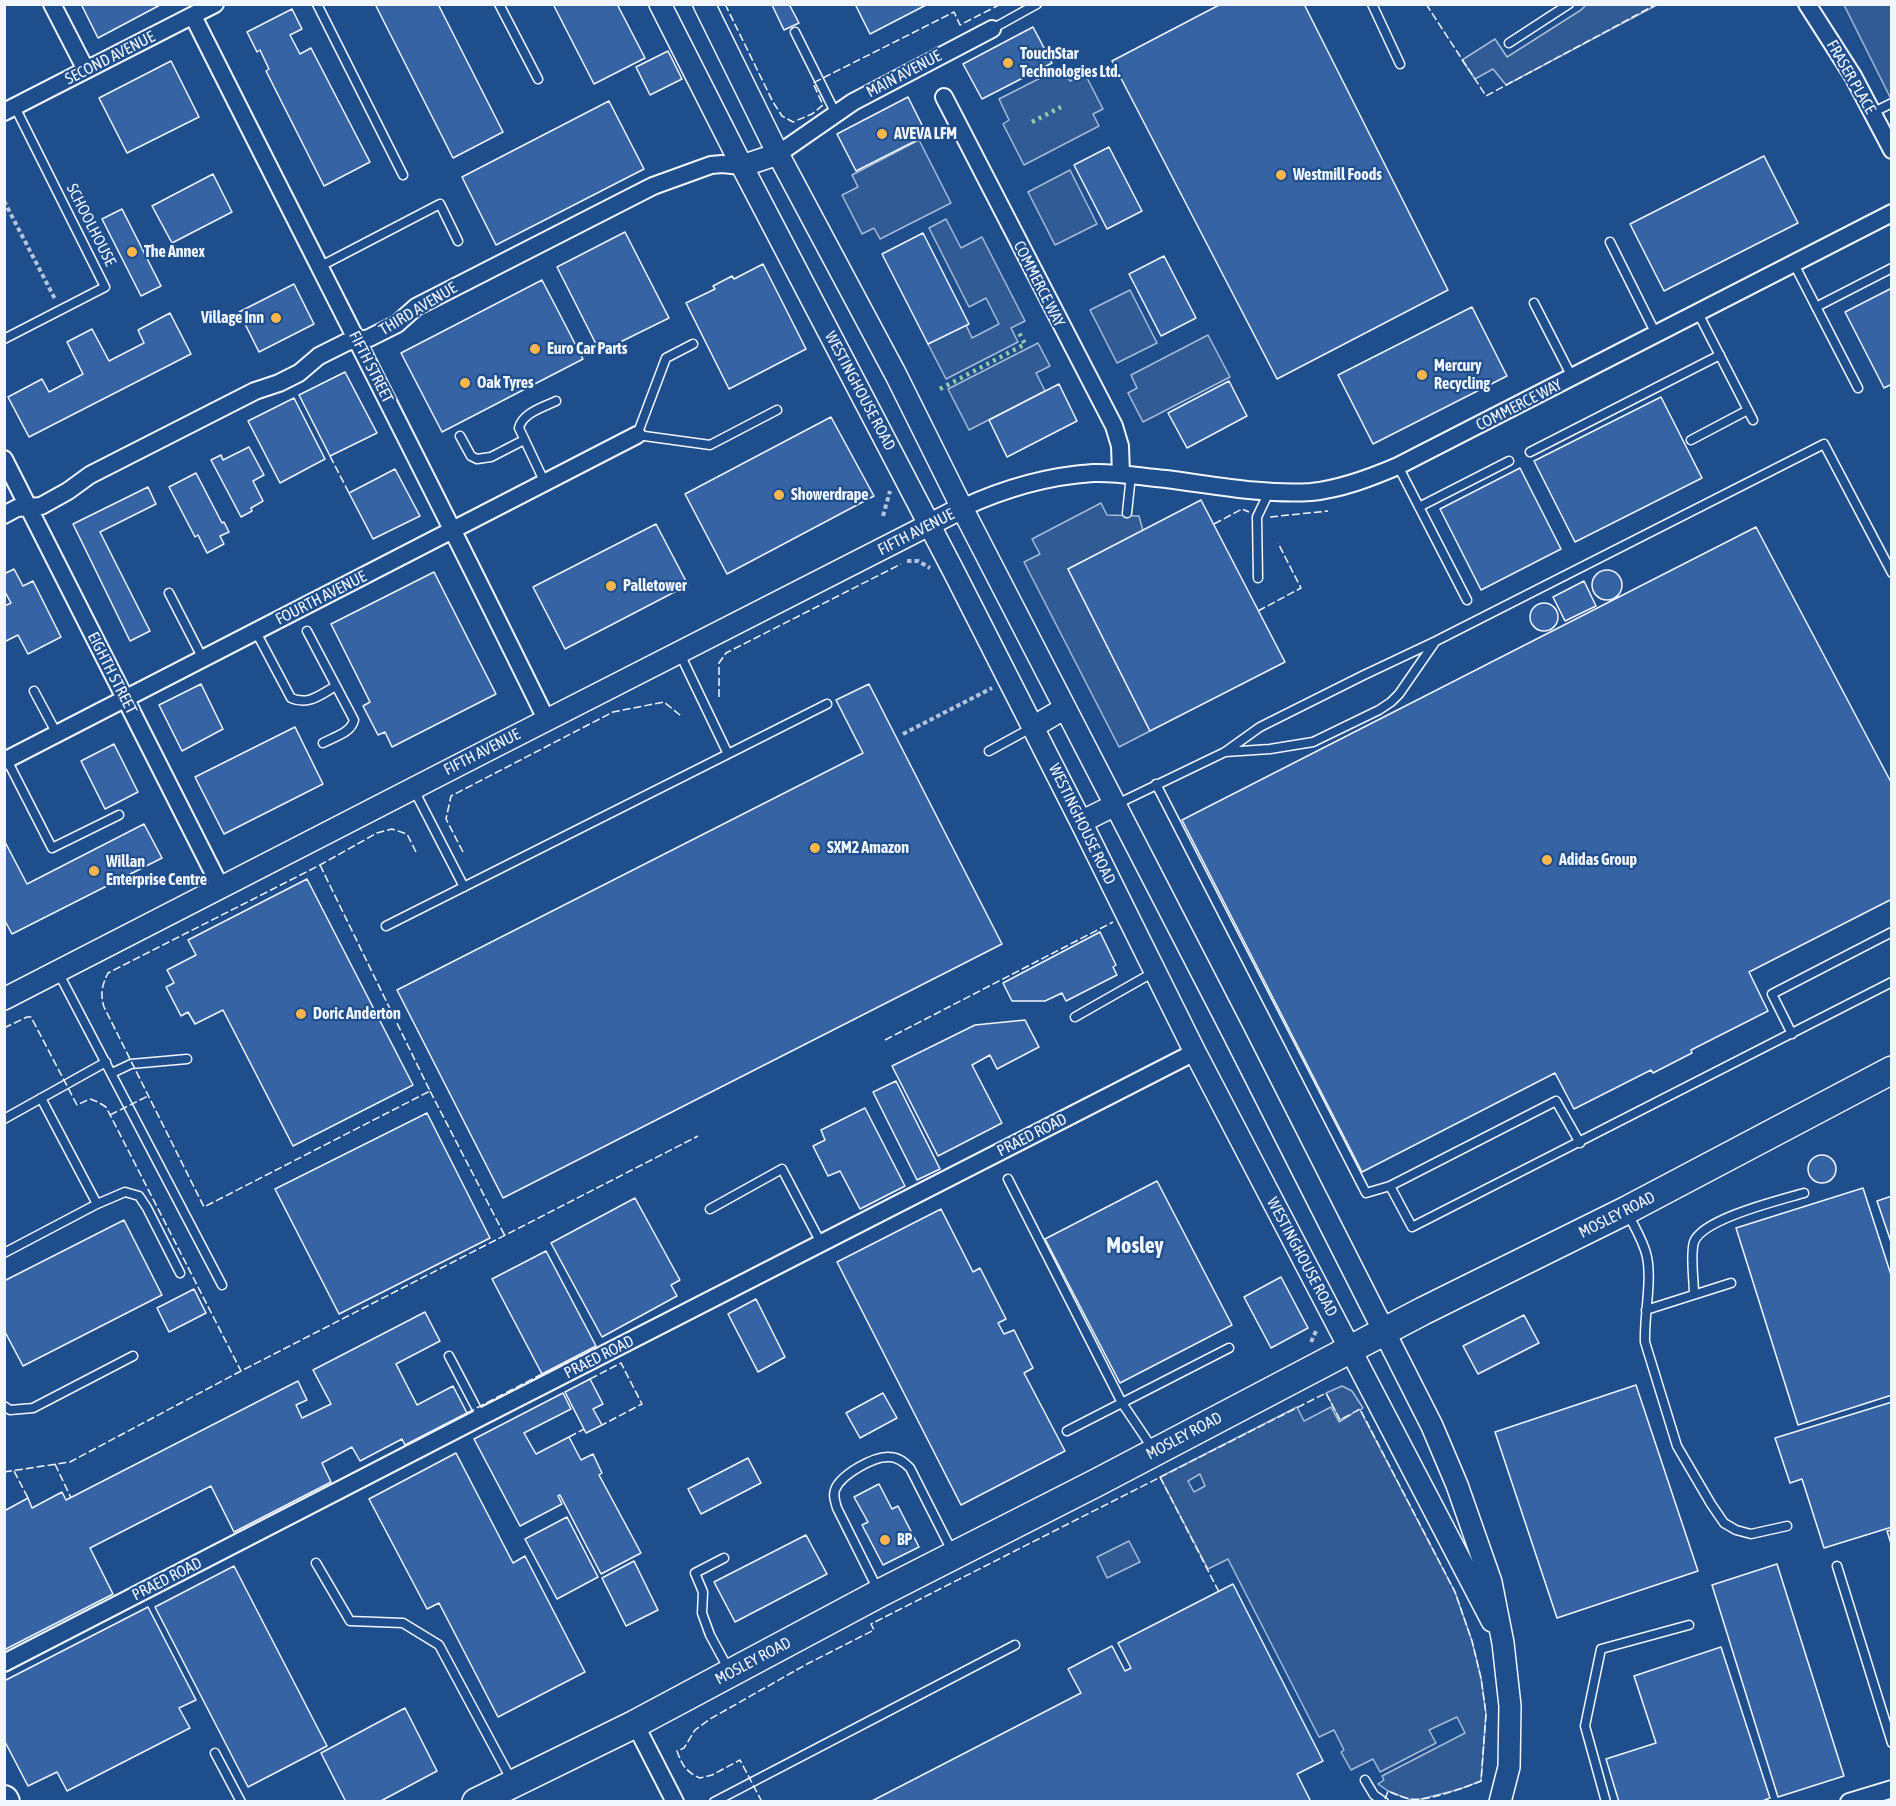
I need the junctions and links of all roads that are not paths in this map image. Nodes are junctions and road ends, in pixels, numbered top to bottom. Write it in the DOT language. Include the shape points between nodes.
graph roads {
  1 [pos="52,4"];
  2 [pos="215,4"];
  3 [pos="317,4"];
  4 [pos="499,4"];
  5 [pos="660,4"];
  6 [pos="704,4"];
  7 [pos="1037,4"];
  8 [pos="1372,4"];
  9 [pos="1569,4"];
  10 [pos="1807,4"];
  11 [pos="193,16"];
  12 [pos="992,29"];
  13 [pos="795,32"];
  14 [pos="1509,43"];
  15 [pos="1400,64"];
  16 [pos="86,70"];
  17 [pos="538,79"];
  18 [pos="944,97"];
  19 [pos="1892,103"];
  20 [pos="10,109"];
  21 [pos="1872,113"];
  22 [pos="836,114"];
  23 [pos="1892,150"];
  24 [pos="778,154"];
  25 [pos="742,166"];
  26 [pos="403,175"];
  27 [pos="1892,213"];
  28 [pos="458,241"];
  29 [pos="1610,242"];
  30 [pos="1794,264"];
  31 [pos="318,267"];
  32 [pos="1892,268"];
  33 [pos="1534,303"];
  34 [pos="1816,308"];
  35 [pos="1698,313"];
  36 [pos="1656,335"];
  37 [pos="4,339"];
  38 [pos="358,340"];
  39 [pos="693,344"];
  40 [pos="1720,355"];
  41 [pos="1573,378"];
  42 [pos="1858,388"];
  43 [pos="556,401"];
  44 [pos="777,410"];
  45 [pos="1748,410"];
  46 [pos="1753,420"];
  47 [pos="637,435"];
  48 [pos="460,436"];
  49 [pos="524,440"];
  50 [pos="1691,440"];
  51 [pos="1530,452"];
  52 [pos="4,459"];
  53 [pos="1509,461"];
  54 [pos="1398,466"];
  55 [pos="1126,475"];
  56 [pos="545,483"];
  57 [pos="1269,492"];
  58 [pos="29,507"];
  59 [pos="1419,507"];
  60 [pos="962,508"];
  61 [pos="1127,513"];
  62 [pos="4,516"];
  63 [pos="930,525"];
  64 [pos="453,530"];
  65 [pos="1892,573"];
  66 [pos="1258,578"];
  67 [pos="169,593"];
  68 [pos="1467,600"];
  69 [pos="307,631"];
  70 [pos="256,632"];
  71 [pos="1436,641"];
  72 [pos="680,653"];
  73 [pos="203,659"];
  74 [pos="336,686"];
  75 [pos="34,691"];
  76 [pos="125,699"];
  77 [pos="827,704"];
  78 [pos="1065,708"];
  79 [pos="546,719"];
  80 [pos="1033,727"];
  81 [pos="57,734"];
  82 [pos="323,743"];
  83 [pos="988,751"];
  84 [pos="1225,752"];
  85 [pos="728,754"];
  86 [pos="6,760"];
  87 [pos="1156,784"];
  88 [pos="413,788"];
  89 [pos="1115,805"];
  90 [pos="119,815"];
  91 [pos="1081,822"];
  92 [pos="464,887"];
  93 [pos="220,888"];
  94 [pos="386,926"];
  95 [pos="1892,933"];
  96 [pos="58,972"];
  97 [pos="1155,972"];
  98 [pos="1892,982"];
  99 [pos="4,999"];
  100 [pos="1075,1017"];
  101 [pos="1792,1034"];
  102 [pos="1195,1052"];
  103 [pos="187,1059"];
  104 [pos="106,1062"];
  105 [pos="1892,1071"];
  106 [pos="112,1073"];
  107 [pos="41,1098"];
  108 [pos="4,1119"];
  109 [pos="1580,1143"];
  110 [pos="1008,1179"];
  111 [pos="1390,1186"];
  112 [pos="1804,1193"];
  113 [pos="97,1204"];
  114 [pos="710,1209"];
  115 [pos="1627,1210"];
  116 [pos="821,1243"];
  117 [pos="4,1253"];
  118 [pos="180,1273"];
  119 [pos="1731,1282"];
  120 [pos="222,1285"];
  121 [pos="1694,1294"];
  122 [pos="1646,1310"];
  123 [pos="1385,1331"];
  124 [pos="1229,1348"];
  125 [pos="1351,1349"];
  126 [pos="133,1356"];
  127 [pos="449,1356"];
  128 [pos="1122,1403"];
  129 [pos="4,1406"];
  130 [pos="481,1417"];
  131 [pos="1067,1431"];
  132 [pos="1155,1452"];
  133 [pos="1787,1526"];
  134 [pos="954,1555"];
  135 [pos="724,1558"];
  136 [pos="316,1563"];
  137 [pos="1837,1566"];
  138 [pos="880,1593"];
  139 [pos="1689,1624"];
  140 [pos="1503,1643"];
  141 [pos="1015,1645"];
  142 [pos="4,1663"];
  143 [pos="730,1674"];
  144 [pos="635,1724"];
  145 [pos="1892,1743"];
  146 [pos="215,1753"];
  147 [pos="1365,1780"];
  148 [pos="513,1784"];
  149 [pos="1892,1789"];
  150 [pos="1495,1801"];
  151 [pos="241,1802"];
  152 [pos="476,1802"];
  153 [pos="675,1802"];
  154 [pos="714,1802"];
  155 [pos="1384,1802"];
  156 [pos="1606,1802"];
  157 [pos="1850,1802"];
  1 -- 16 [label="street"];
  2 -- 11 [label="street, SECOND AVENUE"];
  3 -- 26 [label="lane"];
  4 -- 17 [label="lane"];
  5 -- 25 [label="street, WESTINGHOUSE ROAD"];
  6 -- 24 [label="street, WESTINGHOUSE ROAD"];
  7 -- 12 [label="lane, MAIN AVENUE"];
  8 -- 15 [label="lane"];
  9 -- 14 [label="lane"];
  10 -- 21 [label="street, FRASER PLACE"];
  11 -- 16 [label="street, SECOND AVENUE"];
  11 -- 31 [label="street, FIFTH STREET"];
  12 -- 22 [label="street, MAIN AVENUE"];
  13 -- 22 [label="lane"];
  16 -- 20 [label="street, SECOND AVENUE"];
  18 -- 55 [label="street, COMMERCE WAY" via="1114,426"];
  19 -- 21 [label="lane"];
  20 -- 37 [label="lane, SCHOOLHOUSE" via="105,287"];
  21 -- 23 [label="street, FRASER PLACE"];
  22 -- 24 [label="street, MAIN AVENUE"];
  24 -- 25 [label="street"];
  24 -- 60 [label="street, WESTINGHOUSE ROAD"];
  25 -- 38 [label="street, THIRD AVENUE" via="711,165 653,186 416,307 397,324"];
  25 -- 63 [label="street, WESTINGHOUSE ROAD"];
  27 -- 30 [label="street, COMMERCE WAY"];
  28 -- 31 [label="lane" via="440,204"];
  29 -- 36 [label="lane"];
  30 -- 34 [label="lane"];
  30 -- 35 [label="street, COMMERCE WAY"];
  31 -- 38 [label="street, FIFTH STREET"];
  32 -- 34 [label="lane"];
  33 -- 41 [label="lane"];
  34 -- 42 [label="lane"];
  35 -- 36 [label="street, COMMERCE WAY"];
  35 -- 40 [label="lane"];
  36 -- 41 [label="street, COMMERCE WAY"];
  38 -- 58 [label="street, THIRD AVENUE" via="319,356 299,374 255,391 90,475 41,506"];
  38 -- 64 [label="street, FIFTH STREET"];
  39 -- 47 [label="lane" via="666,358"];
  40 -- 45 [label="lane"];
  40 -- 51 [label="lane"];
  41 -- 54 [label="street, COMMERCE WAY"];
  43 -- 49 [label="lane" via="520,421"];
  44 -- 47 [label="lane" via="710,445"];
  45 -- 46 [label="lane"];
  45 -- 50 [label="lane"];
  47 -- 56 [label="street, FOURTH AVENUE"];
  48 -- 49 [label="lane" via="471,456 477,459 491,457"];
  49 -- 56 [label="lane"];
  52 -- 58 [label="street, EIGHTH STREET"];
  53 -- 59 [label="lane"];
  54 -- 57 [label="street, COMMERCE WAY" via="1332,489"];
  54 -- 59 [label="lane"];
  55 -- 57 [label="street, COMMERCE WAY"];
  55 -- 60 [label="street, COMMERCE WAY" via="1095,473 1034,482"];
  55 -- 61 [label="lane"];
  56 -- 64 [label="street, FOURTH AVENUE"];
  57 -- 66 [label="lane" via="1257,518"];
  58 -- 62 [label="street, THIRD AVENUE" via="17,508"];
  58 -- 76 [label="street, EIGHTH STREET"];
  59 -- 68 [label="lane"];
  60 -- 63 [label="street, FIFTH AVENUE"];
  60 -- 78 [label="street, WESTINGHOUSE ROAD"];
  63 -- 72 [label="street, FIFTH AVENUE"];
  63 -- 80 [label="street, WESTINGHOUSE ROAD"];
  64 -- 70 [label="street, FOURTH AVENUE"];
  64 -- 79 [label="street, FIFTH STREET"];
  65 -- 71 [label="lane" via="1824,444"];
  67 -- 73 [label="lane"];
  69 -- 74 [label="lane"];
  70 -- 73 [label="street, FOURTH AVENUE"];
  70 -- 74 [label="lane" via="291,698 306,702"];
  71 -- 84 [label="lane" via="1260,727"];
  71 -- 84 [label="lane" via="1399,694 1379,710 1313,742"];
  72 -- 79 [label="street, FIFTH AVENUE"];
  72 -- 85 [label="lane"];
  73 -- 76 [label="street, FOURTH AVENUE"];
  74 -- 82 [label="lane" via="354,720 349,729"];
  75 -- 81 [label="lane"];
  76 -- 81 [label="street, FOURTH AVENUE"];
  76 -- 93 [label="street, EIGHTH STREET"];
  77 -- 85 [label="lane"];
  78 -- 80 [label="street"];
  78 -- 89 [label="street, WESTINGHOUSE ROAD"];
  79 -- 88 [label="street, FIFTH AVENUE"];
  80 -- 83 [label="lane"];
  80 -- 91 [label="street, WESTINGHOUSE ROAD"];
  81 -- 86 [label="street, FOURTH AVENUE"];
  84 -- 87 [label="lane"];
  85 -- 92 [label="lane"];
  86 -- 90 [label="lane" via="52,848"];
  87 -- 89 [label="lane"];
  87 -- 111 [label="lane" via="1366,1193"];
  88 -- 92 [label="lane"];
  88 -- 93 [label="street, FIFTH AVENUE"];
  89 -- 91 [label="street"];
  89 -- 123 [label="street, WESTINGHOUSE ROAD"];
  91 -- 97 [label="street, WESTINGHOUSE ROAD"];
  92 -- 94 [label="lane"];
  93 -- 96 [label="street, FIFTH AVENUE"];
  95 -- 101 [label="lane" via="1772,994"];
  96 -- 99 [label="street, FIFTH AVENUE"];
  96 -- 104 [label="lane"];
  97 -- 100 [label="lane"];
  97 -- 102 [label="street, WESTINGHOUSE ROAD"];
  98 -- 101 [label="lane"];
  101 -- 109 [label="lane"];
  102 -- 116 [label="street, PRAED ROAD"];
  102 -- 125 [label="street, WESTINGHOUSE ROAD"];
  103 -- 106 [label="lane" via="131,1064"];
  104 -- 106 [label="lane"];
  104 -- 107 [label="lane"];
  105 -- 115 [label="main road, MOSLEY ROAD"];
  106 -- 120 [label="lane"];
  107 -- 108 [label="lane"];
  107 -- 113 [label="lane"];
  109 -- 111 [label="lane" via="1412,1227"];
  109 -- 111 [label="lane" via="1556,1101"];
  110 -- 128 [label="lane"];
  112 -- 121 [label="lane" via="1748,1209 1700,1232 1693,1248"];
  113 -- 117 [label="lane"];
  113 -- 118 [label="lane" via="125,1192 139,1196"];
  114 -- 116 [label="lane" via="782,1169"];
  115 -- 122 [label="lane" via="1647,1255"];
  115 -- 123 [label="main road, MOSLEY ROAD"];
  116 -- 130 [label="street, PRAED ROAD"];
  119 -- 121 [label="lane"];
  121 -- 122 [label="lane"];
  122 -- 133 [label="lane" via="1647,1350 1677,1446 1711,1504 1724,1523 1736,1530 1751,1534"];
  123 -- 125 [label="main road, MOSLEY ROAD"];
  123 -- 140 [label="street, WESTINGHOUSE ROAD" via="1457,1485 1491,1582"];
  124 -- 128 [label="lane"];
  125 -- 132 [label="main road, MOSLEY ROAD"];
  125 -- 140 [label="street, WESTINGHOUSE ROAD"];
  126 -- 129 [label="lane" via="33,1408 10,1410"];
  127 -- 130 [label="lane"];
  128 -- 131 [label="lane"];
  128 -- 132 [label="lane"];
  130 -- 142 [label="street, PRAED ROAD"];
  132 -- 134 [label="main road, MOSLEY ROAD"];
  134 -- 138 [label="main road, MOSLEY ROAD"];
  134 -- 138 [label="lane" via="910,1468 891,1457 870,1462 838,1483 834,1499"];
  135 -- 143 [label="lane" via="695,1573 703,1592 702,1612"];
  136 -- 148 [label="lane" via="350,1621 403,1623 439,1645"];
  137 -- 145 [label="lane"];
  138 -- 143 [label="main road, MOSLEY ROAD"];
  139 -- 156 [label="lane" via="1601,1649 1585,1726"];
  140 -- 150 [label="street, WESTINGHOUSE ROAD" via="1510,1706 1509,1767"];
  141 -- 154 [label="lane"];
  143 -- 144 [label="main road, MOSLEY ROAD"];
  144 -- 148 [label="main road, MOSLEY ROAD"];
  144 -- 153 [label="street"];
  146 -- 151 [label="lane"];
  147 -- 155 [label="lane"];
  148 -- 152 [label="main road, MOSLEY ROAD"];
  149 -- 157 [label="street"];
}
